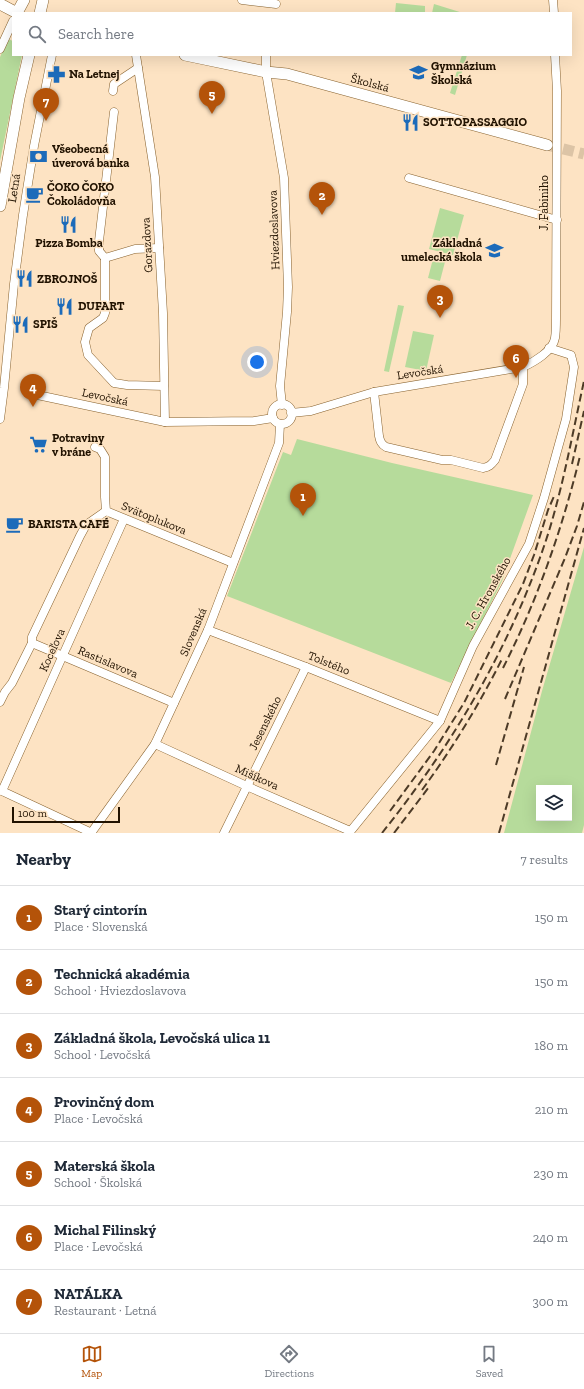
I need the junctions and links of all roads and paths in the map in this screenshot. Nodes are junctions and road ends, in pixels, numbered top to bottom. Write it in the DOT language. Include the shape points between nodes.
graph roads {
  1 [pos="24,0"];
  2 [pos="43,0"];
  3 [pos="242,0"];
  4 [pos="553,0"];
  5 [pos="277,2"];
  6 [pos="0,4"];
  7 [pos="15,12"];
  8 [pos="18,12"];
  9 [pos="40,12"];
  10 [pos="274,12"];
  11 [pos="554,12"];
  12 [pos="12,23"];
  13 [pos="0,49"];
  14 [pos="29,56"];
  15 [pos="51,56"];
  16 [pos="136,56"];
  17 [pos="190,56"];
  18 [pos="266,56"];
  19 [pos="555,56"];
  20 [pos="138,68"];
  21 [pos="266,72"];
  22 [pos="113,91"];
  23 [pos="114,112"];
  24 [pos="547,145"];
  25 [pos="409,178"];
  26 [pos="0,206"];
  27 [pos="556,220"];
  28 [pos="159,248"];
  29 [pos="106,258"];
  30 [pos="549,348"];
  31 [pos="523,367"];
  32 [pos="164,386"];
  33 [pos="374,392"];
  34 [pos="28,393"];
  35 [pos="282,405"];
  36 [pos="291,413"];
  37 [pos="273,418"];
  38 [pos="0,419"];
  39 [pos="165,422"];
  40 [pos="280,424"];
  41 [pos="95,447"];
  42 [pos="106,511"];
  43 [pos="124,519"];
  44 [pos="233,563"];
  45 [pos="208,630"];
  46 [pos="32,643"];
  47 [pos="63,656"];
  48 [pos="306,667"];
  49 [pos="0,702"];
  50 [pos="174,703"];
  51 [pos="440,721"];
  52 [pos="155,744"];
  53 [pos="247,786"];
  54 [pos="1,791"];
  55 [pos="349,832"];
  56 [pos="92,833"];
  57 [pos="224,833"];
  1 -- 8 [label="main road"];
  2 -- 9 [label="main road"];
  3 -- 5 [label="street"];
  4 -- 11 [label="street"];
  5 -- 10 [label="street"];
  6 -- 7 [label="main road"];
  12 -- 13 [label="street"];
  14 -- 26 [label="main road, Letná"];
  15 -- 38 [label="street, Letná" via="23,215"];
  16 -- 20 [label="street, Gorazdova"];
  17 -- 21 [label="main road, Školská"];
  18 -- 21 [label="street, Hviezdoslavova"];
  19 -- 27 [label="street, J. Fabiniho"];
  20 -- 22 [label="street" via="114,84"];
  20 -- 28 [label="street, Gorazdova" via="155,177"];
  21 -- 24 [label="main road, Školská" via="288,74"];
  21 -- 35 [label="street, Hviezdoslavova" via="284,178 288,287 280,386"];
  23 -- 29 [label="street" via="99,241 99,251"];
  25 -- 27 [label="street"];
  27 -- 30 [label="street, J. Fabiniho" via="555,339"];
  28 -- 29 [label="street" via="135,249"];
  28 -- 32 [label="street, Gorazdova"];
  29 -- 32 [label="street" via="106,313 89,328 85,342 88,355 114,383"];
  30 -- 31 [label="street, Levočská" via="537,360"];
  30 -- 51 [label="street, J. C. Hronského" via="571,355 574,368 566,419 544,498 529,544 473,646"];
  31 -- 33 [label="street, Levočská"];
  31 -- 33 [label="street" via="523,384 496,460 482,468 383,446 379,436"];
  32 -- 39 [label="street, Gorazdova"];
  33 -- 36 [label="street, Levočská" via="310,411"];
  34 -- 39 [label="street, Levočská"];
  35 -- 36 [label="street" via="288,407"];
  35 -- 37 [label="street" via="274,408"];
  36 -- 40 [label="street" via="288,421"];
  37 -- 39 [label="street, Levočská" via="254,421"];
  37 -- 40 [label="street"];
  40 -- 44 [label="street, Slovenská" via="279,443"];
  41 -- 42 [label="street, Svätoplukova" via="100,449 105,458"];
  42 -- 43 [label="street, Svätoplukova"];
  42 -- 46 [label="street, Koceľova" via="86,525 32,637"];
  43 -- 44 [label="street, Svätoplukova"];
  43 -- 47 [label="street, Koceľova"];
  44 -- 45 [label="street, Slovenská"];
  45 -- 48 [label="street, Tolstého"];
  45 -- 50 [label="street, Slovenská"];
  46 -- 47 [label="street, Rastislavova"];
  46 -- 49 [label="street, Koceľova"];
  47 -- 50 [label="street, Rastislavova"];
  47 -- 54 [label="street, Koceľova"];
  48 -- 51 [label="street, Tolstého"];
  48 -- 53 [label="street, Jesenského"];
  50 -- 52 [label="street, Slovenská"];
  51 -- 55 [label="street, J. C. Hronského"];
  52 -- 53 [label="street, Mišíkova"];
  52 -- 56 [label="street, Slovenská"];
  53 -- 55 [label="street, Mišíkova"];
  53 -- 57 [label="street, Jesenského"];
  54 -- 56 [label="street"];
}
